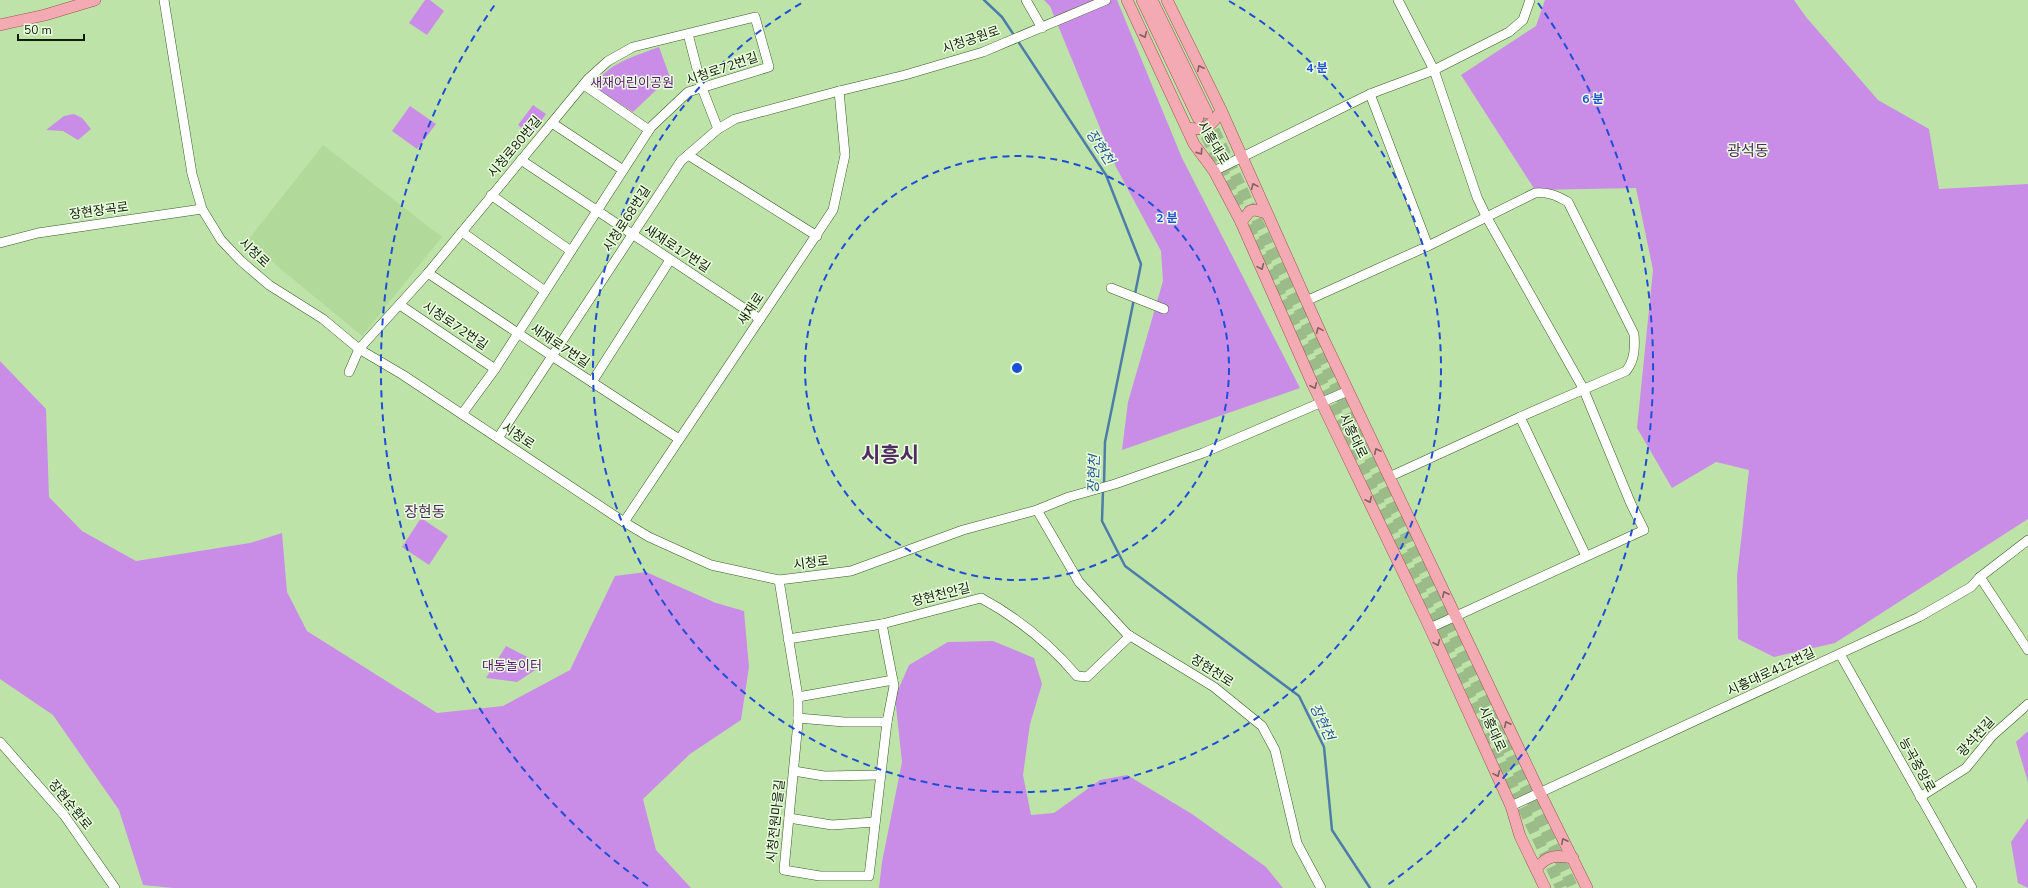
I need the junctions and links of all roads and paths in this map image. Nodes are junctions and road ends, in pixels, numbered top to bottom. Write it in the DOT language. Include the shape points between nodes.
graph roads {
  1 [pos="95,0"];
  2 [pos="164,0"];
  3 [pos="1026,0"];
  4 [pos="1106,0"];
  5 [pos="1127,0"];
  6 [pos="1142,0"];
  7 [pos="1152,0"];
  8 [pos="1167,0"];
  9 [pos="1398,0"];
  10 [pos="1530,0"];
  11 [pos="0,25"];
  12 [pos="1042,28"];
  13 [pos="688,34"];
  14 [pos="769,66"];
  15 [pos="1434,70"];
  16 [pos="584,85"];
  17 [pos="702,88"];
  18 [pos="839,90"];
  19 [pos="1370,94"];
  20 [pos="1220,110"];
  21 [pos="552,123"];
  22 [pos="1187,128"];
  23 [pos="718,129"];
  24 [pos="650,130"];
  25 [pos="688,155"];
  26 [pos="1242,158"];
  27 [pos="521,160"];
  28 [pos="623,170"];
  29 [pos="1214,171"];
  30 [pos="491,196"];
  31 [pos="202,209"];
  32 [pos="596,212"];
  33 [pos="1266,213"];
  34 [pos="1486,216"];
  35 [pos="1241,222"];
  36 [pos="462,232"];
  37 [pos="632,235"];
  38 [pos="817,236"];
  39 [pos="0,243"];
  40 [pos="1428,246"];
  41 [pos="571,250"];
  42 [pos="670,260"];
  43 [pos="428,273"];
  44 [pos="1111,288"];
  45 [pos="545,291"];
  46 [pos="1306,301"];
  47 [pos="400,305"];
  48 [pos="1164,310"];
  49 [pos="760,319"];
  50 [pos="518,333"];
  51 [pos="359,349"];
  52 [pos="552,356"];
  53 [pos="495,368"];
  54 [pos="349,372"];
  55 [pos="592,382"];
  56 [pos="1583,388"];
  57 [pos="1348,391"];
  58 [pos="1322,402"];
  59 [pos="462,414"];
  60 [pos="1520,416"];
  61 [pos="498,438"];
  62 [pos="679,439"];
  63 [pos="1389,477"];
  64 [pos="1037,510"];
  65 [pos="624,522"];
  66 [pos="2028,540"];
  67 [pos="1586,556"];
  68 [pos="1980,576"];
  69 [pos="779,580"];
  70 [pos="1456,618"];
  71 [pos="882,624"];
  72 [pos="1430,628"];
  73 [pos="1130,636"];
  74 [pos="788,639"];
  75 [pos="2028,650"];
  76 [pos="1840,654"];
  77 [pos="893,680"];
  78 [pos="798,697"];
  79 [pos="2028,704"];
  80 [pos="798,718"];
  81 [pos="886,722"];
  82 [pos="0,742"];
  83 [pos="794,771"];
  84 [pos="880,775"];
  85 [pos="1539,792"];
  86 [pos="1920,797"];
  87 [pos="1511,806"];
  88 [pos="789,818"];
  89 [pos="875,822"];
  90 [pos="1573,858"];
  91 [pos="1536,869"];
  92 [pos="115,888"];
  93 [pos="1321,888"];
  94 [pos="1545,888"];
  95 [pos="1587,888"];
  96 [pos="1972,888"];
  1 -- 11 [label="main road" via="46,15"];
  2 -- 31 [label="street, 시청로" via="192,174"];
  3 -- 12 [label="street"];
  4 -- 12 [label="street, 시청공원로"];
  5 -- 22 [label="main road, 시흥대로, one-way"];
  6 -- 7 [label="main road, 시흥대로" via="1202,116"];
  20 -- 8 [label="main road, 시흥대로, one-way"];
  9 -- 15 [label="street"];
  10 -- 15 [label="street" via="1523,20 1509,32"];
  12 -- 18 [label="street, 시청공원로" via="983,52 905,75"];
  13 -- 14 [label="street, 시청로80번길" via="755,17"];
  13 -- 16 [label="street, 시청로80번길" via="633,47 608,61"];
  13 -- 17 [label="street"];
  14 -- 17 [label="street, 시청로72번길"];
  15 -- 19 [label="street"];
  15 -- 34 [label="street" via="1477,197"];
  16 -- 21 [label="street, 시청로80번길"];
  16 -- 24 [label="street"];
  17 -- 23 [label="street"];
  17 -- 24 [label="street, 시청로72번길" via="688,92"];
  18 -- 23 [label="street, 시청로68번길" via="735,119"];
  18 -- 38 [label="street, 새재로" via="845,155 833,210"];
  19 -- 26 [label="street"];
  19 -- 40 [label="street"];
  20 -- 22 [label="main road" via="1215,121 1207,128"];
  20 -- 26 [label="main road, 시흥대로"];
  21 -- 27 [label="street, 시청로80번길"];
  21 -- 28 [label="street"];
  22 -- 29 [label="main road, 시흥대로, one-way" via="1194,144"];
  23 -- 25 [label="street, 시청로68번길"];
  24 -- 28 [label="street, 시청로72번길"];
  25 -- 37 [label="street, 시청로68번길" via="681,161"];
  25 -- 38 [label="street"];
  26 -- 29 [label="street"];
  33 -- 26 [label="main road, 시흥대로, one-way"];
  27 -- 30 [label="street, 시청로80번길"];
  27 -- 32 [label="street, 새재로17번길"];
  28 -- 32 [label="street, 시청로72번길"];
  29 -- 35 [label="main road, 시흥대로"];
  30 -- 36 [label="street, 시청로80번길"];
  30 -- 41 [label="street"];
  31 -- 39 [label="street, 장현장곡로" via="38,233"];
  31 -- 51 [label="street, 시청로" via="221,240 241,261 269,285 323,319"];
  32 -- 37 [label="street, 새재로17번길"];
  32 -- 41 [label="street, 시청로72번길"];
  33 -- 35 [label="main road" via="1250,211"];
  33 -- 46 [label="main road, 시흥대로"];
  34 -- 40 [label="street"];
  34 -- 56 [label="street"];
  34 -- 56 [label="street" via="1535,193 1550,193 1568,202 1634,334 1635,341 1633,360 1626,371"];
  35 -- 58 [label="main road, 시흥대로, one-way"];
  36 -- 43 [label="street, 시청로80번길"];
  36 -- 45 [label="street"];
  37 -- 42 [label="street, 새재로17번길"];
  37 -- 52 [label="street, 시청로68번길"];
  38 -- 49 [label="street, 새재로"];
  40 -- 46 [label="street"];
  41 -- 45 [label="street, 시청로72번길"];
  42 -- 49 [label="street, 새재로17번길"];
  42 -- 55 [label="street"];
  43 -- 47 [label="street, 시청로80번길"];
  43 -- 50 [label="street, 새재로7번길"];
  44 -- 48 [label="street"];
  45 -- 50 [label="street, 시청로72번길"];
  57 -- 46 [label="main road, 시흥대로, one-way"];
  47 -- 51 [label="street, 시청로80번길"];
  47 -- 53 [label="street, 시청로72번길"];
  49 -- 62 [label="street, 새재로"];
  50 -- 52 [label="street, 새재로7번길"];
  50 -- 53 [label="street, 시청로72번길"];
  51 -- 54 [label="street, 시청로80번길"];
  51 -- 59 [label="street, 시청로"];
  52 -- 55 [label="street, 새재로7번길"];
  52 -- 61 [label="street, 시청로68번길"];
  53 -- 59 [label="street, 시청로72번길"];
  55 -- 62 [label="street, 새재로7번길"];
  56 -- 60 [label="street"];
  56 -- 67 [label="street" via="1644,530"];
  57 -- 58 [label="street, 시청로"];
  63 -- 57 [label="main road, 시흥대로, one-way"];
  58 -- 64 [label="street, 시청로" via="1203,453"];
  58 -- 72 [label="main road, 시흥대로, one-way"];
  59 -- 61 [label="street, 시청로"];
  60 -- 63 [label="street"];
  60 -- 67 [label="street"];
  61 -- 65 [label="street, 시청로"];
  62 -- 65 [label="street, 새재로"];
  70 -- 63 [label="main road, 시흥대로, one-way"];
  64 -- 69 [label="street, 시청로" via="963,530 851,571"];
  64 -- 73 [label="street, 장현천로" via="1079,582"];
  65 -- 69 [label="street, 시청로" via="649,537 711,565"];
  66 -- 68 [label="street, 시흥대로412번길"];
  67 -- 70 [label="street"];
  68 -- 75 [label="street"];
  68 -- 76 [label="street, 시흥대로412번길" via="1971,587 1945,604"];
  69 -- 74 [label="street, 시청전원마을길"];
  70 -- 72 [label="street"];
  85 -- 70 [label="main road, 시흥대로, one-way"];
  71 -- 73 [label="street, 장현천안길" via="980,598 1001,609 1035,634 1063,659 1077,676 1087,677"];
  71 -- 74 [label="street, 장현천안길"];
  71 -- 77 [label="street, 시청전원마을길"];
  72 -- 87 [label="main road, 시흥대로, one-way"];
  73 -- 93 [label="street, 장현천로" via="1214,687 1262,726 1275,750 1297,843"];
  74 -- 78 [label="street, 시청전원마을길"];
  76 -- 85 [label="street, 시흥대로412번길"];
  76 -- 86 [label="street, 능곡중앙로"];
  77 -- 78 [label="street"];
  77 -- 81 [label="street, 시청전원마을길"];
  78 -- 80 [label="street, 시청전원마을길"];
  79 -- 86 [label="street, 광석천길" via="1992,736 1966,768"];
  80 -- 81 [label="street"];
  80 -- 83 [label="street, 시청전원마을길"];
  81 -- 84 [label="street, 시청전원마을길"];
  82 -- 92 [label="street, 장현순환로" via="64,815"];
  83 -- 84 [label="street" via="824,776"];
  83 -- 88 [label="street, 시청전원마을길"];
  84 -- 89 [label="street, 시청전원마을길"];
  85 -- 87 [label="street, 시흥대로412번길"];
  90 -- 85 [label="main road, 시흥대로, one-way"];
  86 -- 96 [label="street, 능곡중앙로"];
  87 -- 91 [label="main road, 시흥대로" via="1520,836"];
  88 -- 89 [label="street" via="832,825"];
  88 -- 89 [label="street, 시청전원마을길" via="784,870 820,876 869,876"];
  90 -- 91 [label="main road" via="1552,856 1543,860"];
  90 -- 95 [label="main road, 시흥대로"];
  91 -- 94 [label="main road, 시흥대로"];
}
